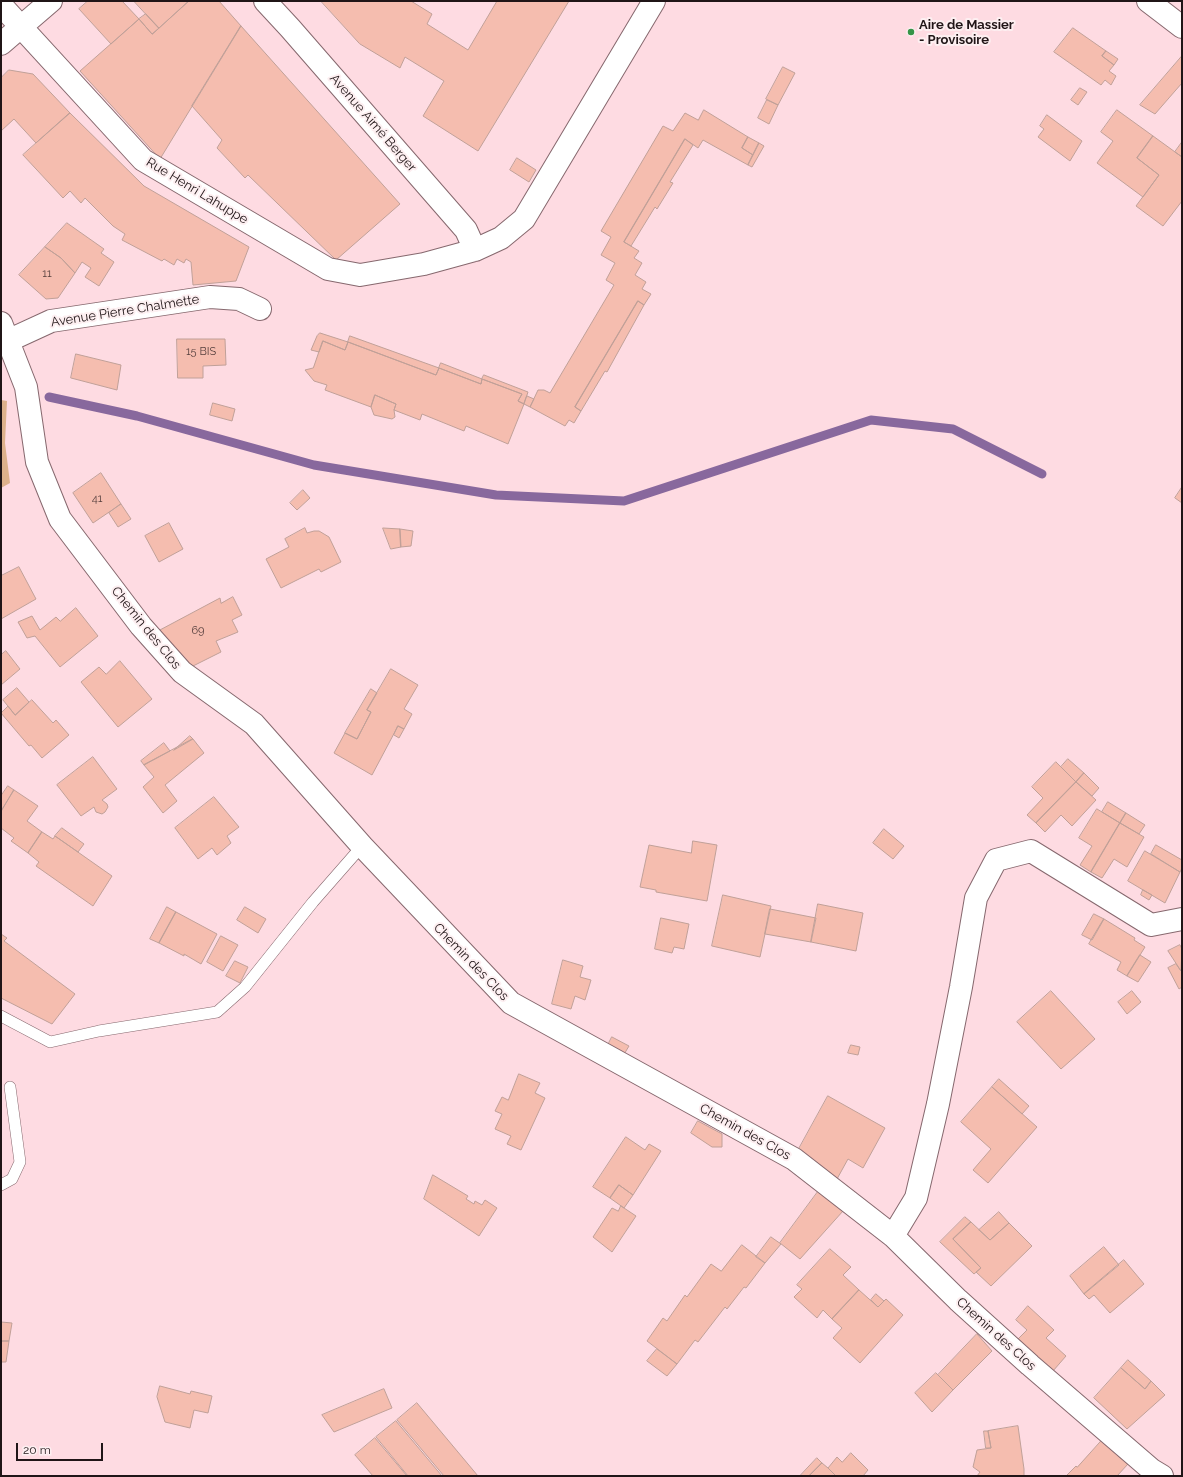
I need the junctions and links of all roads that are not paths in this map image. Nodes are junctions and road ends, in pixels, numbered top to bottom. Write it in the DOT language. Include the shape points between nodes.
graph roads {
  1 [pos="51,1"];
  2 [pos="265,1"];
  3 [pos="654,1"];
  4 [pos="1148,1"];
  5 [pos="1163,1"];
  6 [pos="1,5"];
  7 [pos="21,26"];
  8 [pos="1181,26"];
  9 [pos="1,44"];
  10 [pos="475,250"];
  11 [pos="260,310"];
  12 [pos="3,336"];
  13 [pos="362,846"];
  14 [pos="1182,919"];
  15 [pos="1,1016"];
  16 [pos="10,1087"];
  17 [pos="1,1185"];
  18 [pos="893,1236"];
  19 [pos="1162,1476"];
  1 -- 7 [label="street"];
  2 -- 10 [label="street, Avenue Aimé Berger" via="466,230"];
  3 -- 10 [label="street, Rue Henri Lahuppe" via="524,219 501,238"];
  4 -- 8 [label="street"];
  5 -- 8 [label="street"];
  6 -- 7 [label="street, Rue Henri Lahuppe"];
  7 -- 9 [label="street"];
  7 -- 10 [label="street, Rue Henri Lahuppe" via="143,160 328,269 360,275 424,264"];
  11 -- 12 [label="street, Avenue Pierre Chalmette" via="238,299 210,297 51,321"];
  12 -- 13 [label="street, Chemin des Clos" via="26,387 37,462 60,519 141,626 182,672 254,724"];
  13 -- 15 [label="lane" via="245,987 217,1012 99,1031 50,1042"];
  13 -- 18 [label="street, Chemin des Clos" via="511,1003 794,1159"];
  14 -- 18 [label="street" via="1151,924 1031,851 996,860 976,898 940,1096 916,1198"];
  16 -- 17 [label="lane" via="20,1162 12,1178"];
  18 -- 19 [label="street, Chemin des Clos" via="958,1300 1030,1365"];
}
